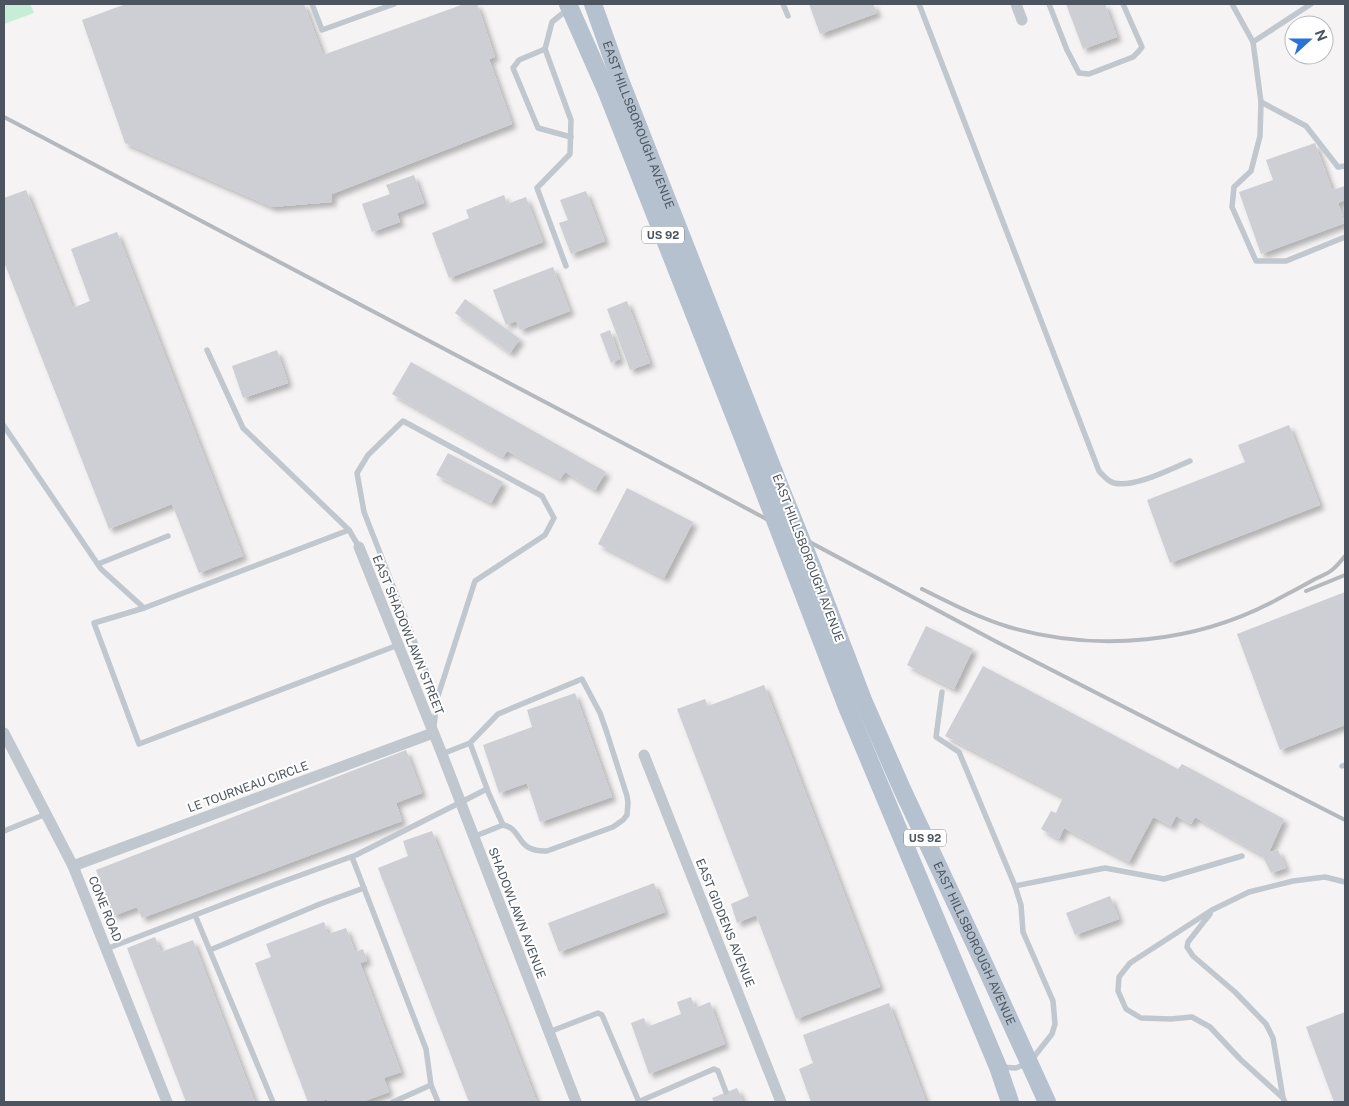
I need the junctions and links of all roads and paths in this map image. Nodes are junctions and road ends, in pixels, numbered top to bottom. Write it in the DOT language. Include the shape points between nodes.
graph roads {
  1 [pos="312,4"];
  2 [pos="394,4"];
  3 [pos="593,4"];
  4 [pos="783,4"];
  5 [pos="919,4"];
  6 [pos="1016,4"];
  7 [pos="1049,4"];
  8 [pos="1123,4"];
  9 [pos="1232,4"];
  10 [pos="1311,4"];
  11 [pos="569,6"];
  12 [pos="788,16"];
  13 [pos="1022,20"];
  14 [pos="1253,42"];
  15 [pos="545,49"];
  16 [pos="1261,102"];
  17 [pos="570,137"];
  18 [pos="1345,166"];
  19 [pos="1345,237"];
  20 [pos="566,266"];
  21 [pos="206,350"];
  22 [pos="4,426"];
  23 [pos="1190,461"];
  24 [pos="349,530"];
  25 [pos="168,536"];
  26 [pos="359,547"];
  27 [pos="98,564"];
  28 [pos="144,608"];
  29 [pos="398,645"];
  30 [pos="942,692"];
  31 [pos="437,699"];
  32 [pos="4,733"];
  33 [pos="433,733"];
  34 [pos="470,743"];
  35 [pos="442,754"];
  36 [pos="644,755"];
  37 [pos="487,789"];
  38 [pos="460,803"];
  39 [pos="46,814"];
  40 [pos="503,825"];
  41 [pos="4,831"];
  42 [pos="473,837"];
  43 [pos="1242,856"];
  44 [pos="352,857"];
  45 [pos="73,866"];
  46 [pos="1345,882"];
  47 [pos="1015,886"];
  48 [pos="364,888"];
  49 [pos="1212,910"];
  50 [pos="195,915"];
  51 [pos="106,949"];
  52 [pos="210,950"];
  53 [pos="549,1032"];
  54 [pos="1029,1063"];
  55 [pos="998,1067"];
  56 [pos="431,1085"];
  57 [pos="726,1092"];
  58 [pos="1284,1100"];
  59 [pos="167,1102"];
  60 [pos="273,1102"];
  61 [pos="393,1102"];
  62 [pos="438,1102"];
  63 [pos="576,1102"];
  64 [pos="638,1102"];
  65 [pos="782,1102"];
  66 [pos="1010,1102"];
  67 [pos="1047,1102"];
  1 -- 2 [label="lane" via="322,30"];
  3 -- 54 [label="main road, EAST HILLSBOROUGH AVENUE / US 92, bridge" via="864,700"];
  4 -- 12 [label="lane"];
  5 -- 23 [label="lane" via="1099,470 1106,479 1125,484"];
  6 -- 13 [label="street"];
  7 -- 8 [label="lane" via="1079,73 1089,74 1133,57 1142,47"];
  9 -- 14 [label="lane"];
  10 -- 14 [label="lane"];
  11 -- 15 [label="lane" via="552,22"];
  11 -- 55 [label="main road, EAST HILLSBOROUGH AVENUE / US 92, bridge" via="606,90 847,707"];
  14 -- 16 [label="lane"];
  15 -- 17 [label="lane" via="571,120"];
  15 -- 17 [label="lane" via="519,60 513,68 538,128"];
  16 -- 18 [label="lane" via="1306,126 1338,167"];
  16 -- 19 [label="lane" via="1260,136 1251,172 1234,187 1232,207 1256,261 1286,261"];
  17 -- 20 [label="lane" via="570,154 537,188"];
  21 -- 24 [label="lane" via="243,428"];
  22 -- 27 [label="lane"];
  24 -- 26 [label="lane"];
  24 -- 28 [label="lane"];
  25 -- 27 [label="lane"];
  26 -- 29 [label="street, EAST SHADOWLAWN STREET"];
  27 -- 28 [label="lane"];
  28 -- 29 [label="lane" via="94,623 139,744"];
  29 -- 33 [label="street, EAST SHADOWLAWN STREET"];
  30 -- 47 [label="lane" via="936,737 959,752"];
  31 -- 31 [label="lane" via="475,581 545,535 554,518 542,496 403,421 368,455 357,474 364,512"];
  31 -- 33 [label="lane"];
  32 -- 39 [label="street, CONE ROAD"];
  33 -- 35 [label="street, SHADOWLAWN AVENUE"];
  33 -- 45 [label="street, LE TOURNEAU CIRCLE"];
  34 -- 35 [label="lane"];
  34 -- 37 [label="lane"];
  34 -- 40 [label="lane" via="498,714 582,679 603,721 627,796 628,810 623,820 547,851 528,848 512,828"];
  35 -- 38 [label="street, SHADOWLAWN AVENUE"];
  36 -- 65 [label="street, EAST GIDDENS AVENUE"];
  37 -- 38 [label="lane"];
  37 -- 40 [label="lane"];
  38 -- 42 [label="street, SHADOWLAWN AVENUE"];
  38 -- 44 [label="lane"];
  39 -- 41 [label="lane"];
  39 -- 45 [label="street, CONE ROAD"];
  40 -- 42 [label="lane"];
  42 -- 53 [label="street, SHADOWLAWN AVENUE"];
  43 -- 47 [label="lane" via="1164,879 1105,868"];
  44 -- 48 [label="lane"];
  44 -- 50 [label="lane"];
  45 -- 51 [label="street, CONE ROAD"];
  46 -- 49 [label="lane" via="1325,877 1293,881 1249,892"];
  47 -- 54 [label="lane" via="1021,905 1023,932 1053,1001 1055,1024 1052,1034"];
  48 -- 52 [label="lane"];
  48 -- 56 [label="lane" via="426,1049"];
  49 -- 58 [label="lane" via="1187,947 1266,1024 1273,1038"];
  49 -- 58 [label="lane" via="1130,963 1119,977 1118,991 1126,1009 1141,1018 1192,1017 1210,1027"];
  50 -- 51 [label="lane"];
  50 -- 52 [label="lane"];
  51 -- 59 [label="street, CONE ROAD"];
  52 -- 60 [label="lane"];
  53 -- 63 [label="street, SHADOWLAWN AVENUE"];
  53 -- 64 [label="lane" via="598,1013 602,1015"];
  54 -- 55 [label="lane" via="1016,1068"];
  54 -- 67 [label="main road, EAST HILLSBOROUGH AVENUE / US 92"];
  55 -- 66 [label="main road, EAST HILLSBOROUGH AVENUE / US 92"];
  56 -- 61 [label="lane"];
  56 -- 62 [label="lane"];
  57 -- 64 [label="lane" via="718,1071 714,1069"];
}
